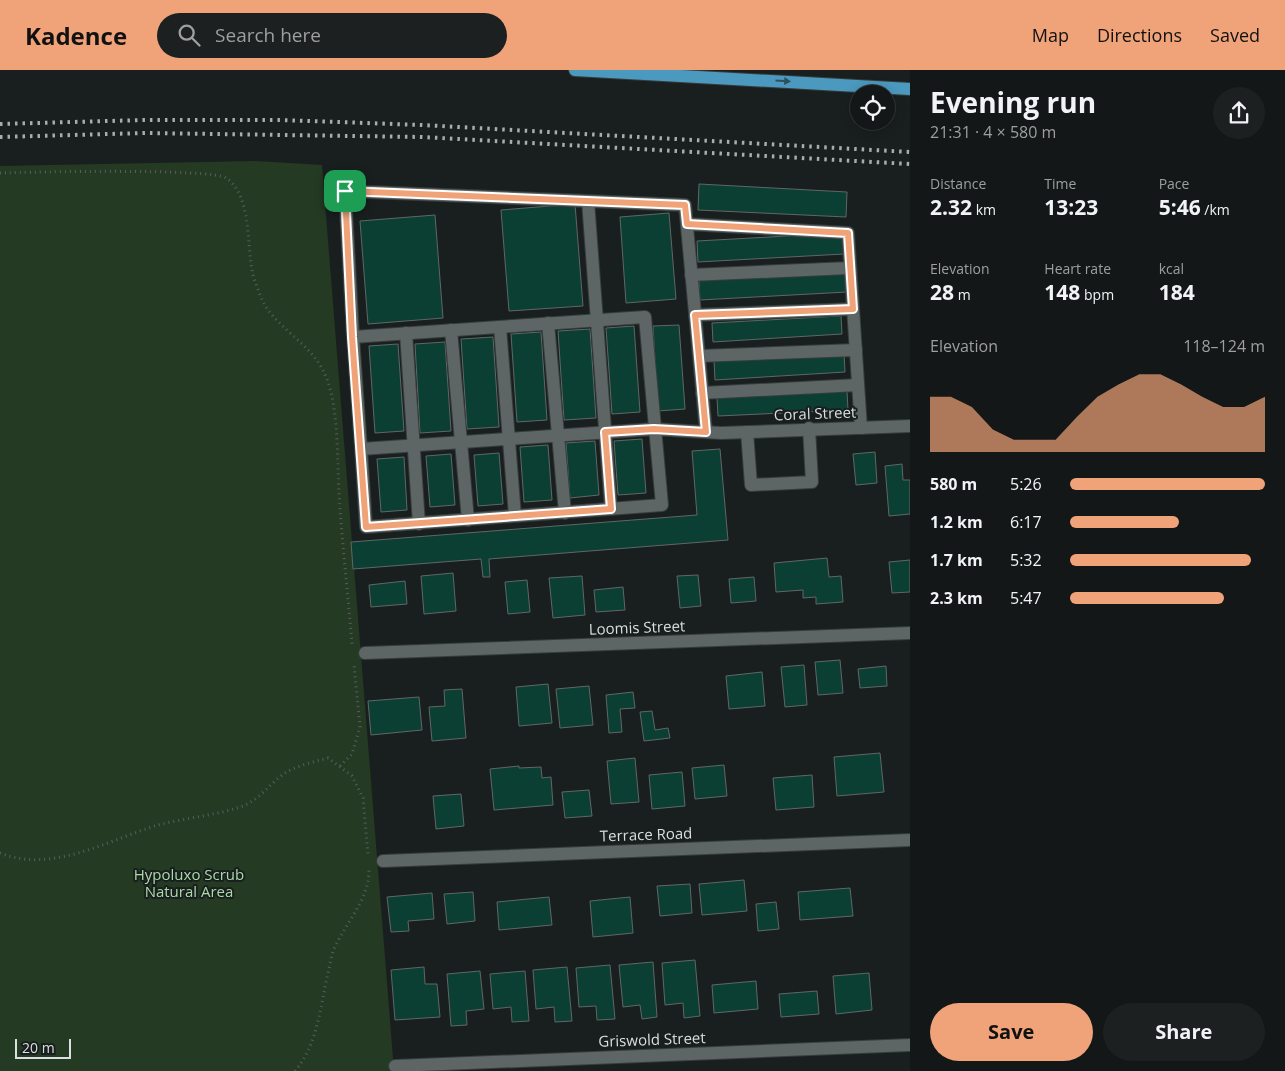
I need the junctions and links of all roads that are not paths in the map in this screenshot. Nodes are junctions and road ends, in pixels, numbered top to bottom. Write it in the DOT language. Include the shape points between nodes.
graph roads {
  1 [pos="575,70"];
  2 [pos="749,70"];
  3 [pos="734,78"];
  4 [pos="910,89"];
  5 [pos="588,201"];
  6 [pos="687,224"];
  7 [pos="850,268"];
  8 [pos="691,275"];
  9 [pos="853,309"];
  10 [pos="695,315"];
  11 [pos="597,320"];
  12 [pos="548,323"];
  13 [pos="500,327"];
  14 [pos="451,330"];
  15 [pos="406,333"];
  16 [pos="352,337"];
  17 [pos="856,350"];
  18 [pos="699,356"];
  19 [pos="858,385"];
  20 [pos="702,393"];
  21 [pos="910,426"];
  22 [pos="809,428"];
  23 [pos="861,428"];
  24 [pos="654,429"];
  25 [pos="605,432"];
  26 [pos="706,432"];
  27 [pos="748,432"];
  28 [pos="558,436"];
  29 [pos="509,439"];
  30 [pos="461,442"];
  31 [pos="414,446"];
  32 [pos="362,449"];
  33 [pos="611,509"];
  34 [pos="565,512"];
  35 [pos="514,516"];
  36 [pos="468,520"];
  37 [pos="419,524"];
  38 [pos="910,633"];
  39 [pos="357,654"];
  40 [pos="910,840"];
  41 [pos="383,861"];
  42 [pos="910,1045"];
  43 [pos="395,1066"];
  1 -- 3 [label="main road"];
  2 -- 3 [label="main road"];
  3 -- 4 [label="main road, one-way"];
  5 -- 6 [label="street" via="685,205"];
  5 -- 11 [label="street"];
  5 -- 16 [label="street" via="345,191"];
  6 -- 7 [label="street" via="848,233"];
  6 -- 8 [label="street"];
  7 -- 8 [label="street"];
  7 -- 9 [label="street"];
  8 -- 10 [label="street"];
  9 -- 10 [label="street"];
  9 -- 17 [label="street"];
  10 -- 18 [label="street"];
  11 -- 12 [label="street"];
  11 -- 24 [label="street" via="645,316"];
  11 -- 25 [label="street"];
  12 -- 13 [label="street"];
  12 -- 28 [label="street"];
  13 -- 14 [label="street"];
  13 -- 29 [label="street"];
  14 -- 15 [label="street"];
  14 -- 30 [label="street"];
  15 -- 16 [label="street"];
  15 -- 31 [label="street"];
  16 -- 32 [label="street"];
  17 -- 18 [label="street"];
  17 -- 19 [label="street"];
  18 -- 20 [label="street"];
  19 -- 20 [label="street"];
  19 -- 23 [label="street"];
  20 -- 26 [label="street"];
  21 -- 23 [label="street, Coral Street"];
  22 -- 23 [label="street, Coral Street"];
  22 -- 27 [label="street, Coral Street"];
  22 -- 27 [label="street" via="812,482 751,485"];
  24 -- 25 [label="street, Coral Street"];
  24 -- 26 [label="street, Coral Street"];
  24 -- 33 [label="street" via="662,506"];
  25 -- 28 [label="street, Coral Street"];
  25 -- 33 [label="street"];
  26 -- 27 [label="street, Coral Street"];
  28 -- 29 [label="street, Coral Street"];
  28 -- 34 [label="street"];
  29 -- 30 [label="street, Coral Street"];
  29 -- 35 [label="street"];
  30 -- 31 [label="street, Coral Street"];
  30 -- 36 [label="street"];
  31 -- 32 [label="street, Coral Street"];
  31 -- 37 [label="street"];
  32 -- 37 [label="street" via="366,527"];
  33 -- 34 [label="street"];
  34 -- 35 [label="street"];
  35 -- 36 [label="street"];
  36 -- 37 [label="street"];
  38 -- 39 [label="street, Loomis Street"];
  40 -- 41 [label="street, Terrace Road"];
  42 -- 43 [label="street, Griswold Street"];
}
